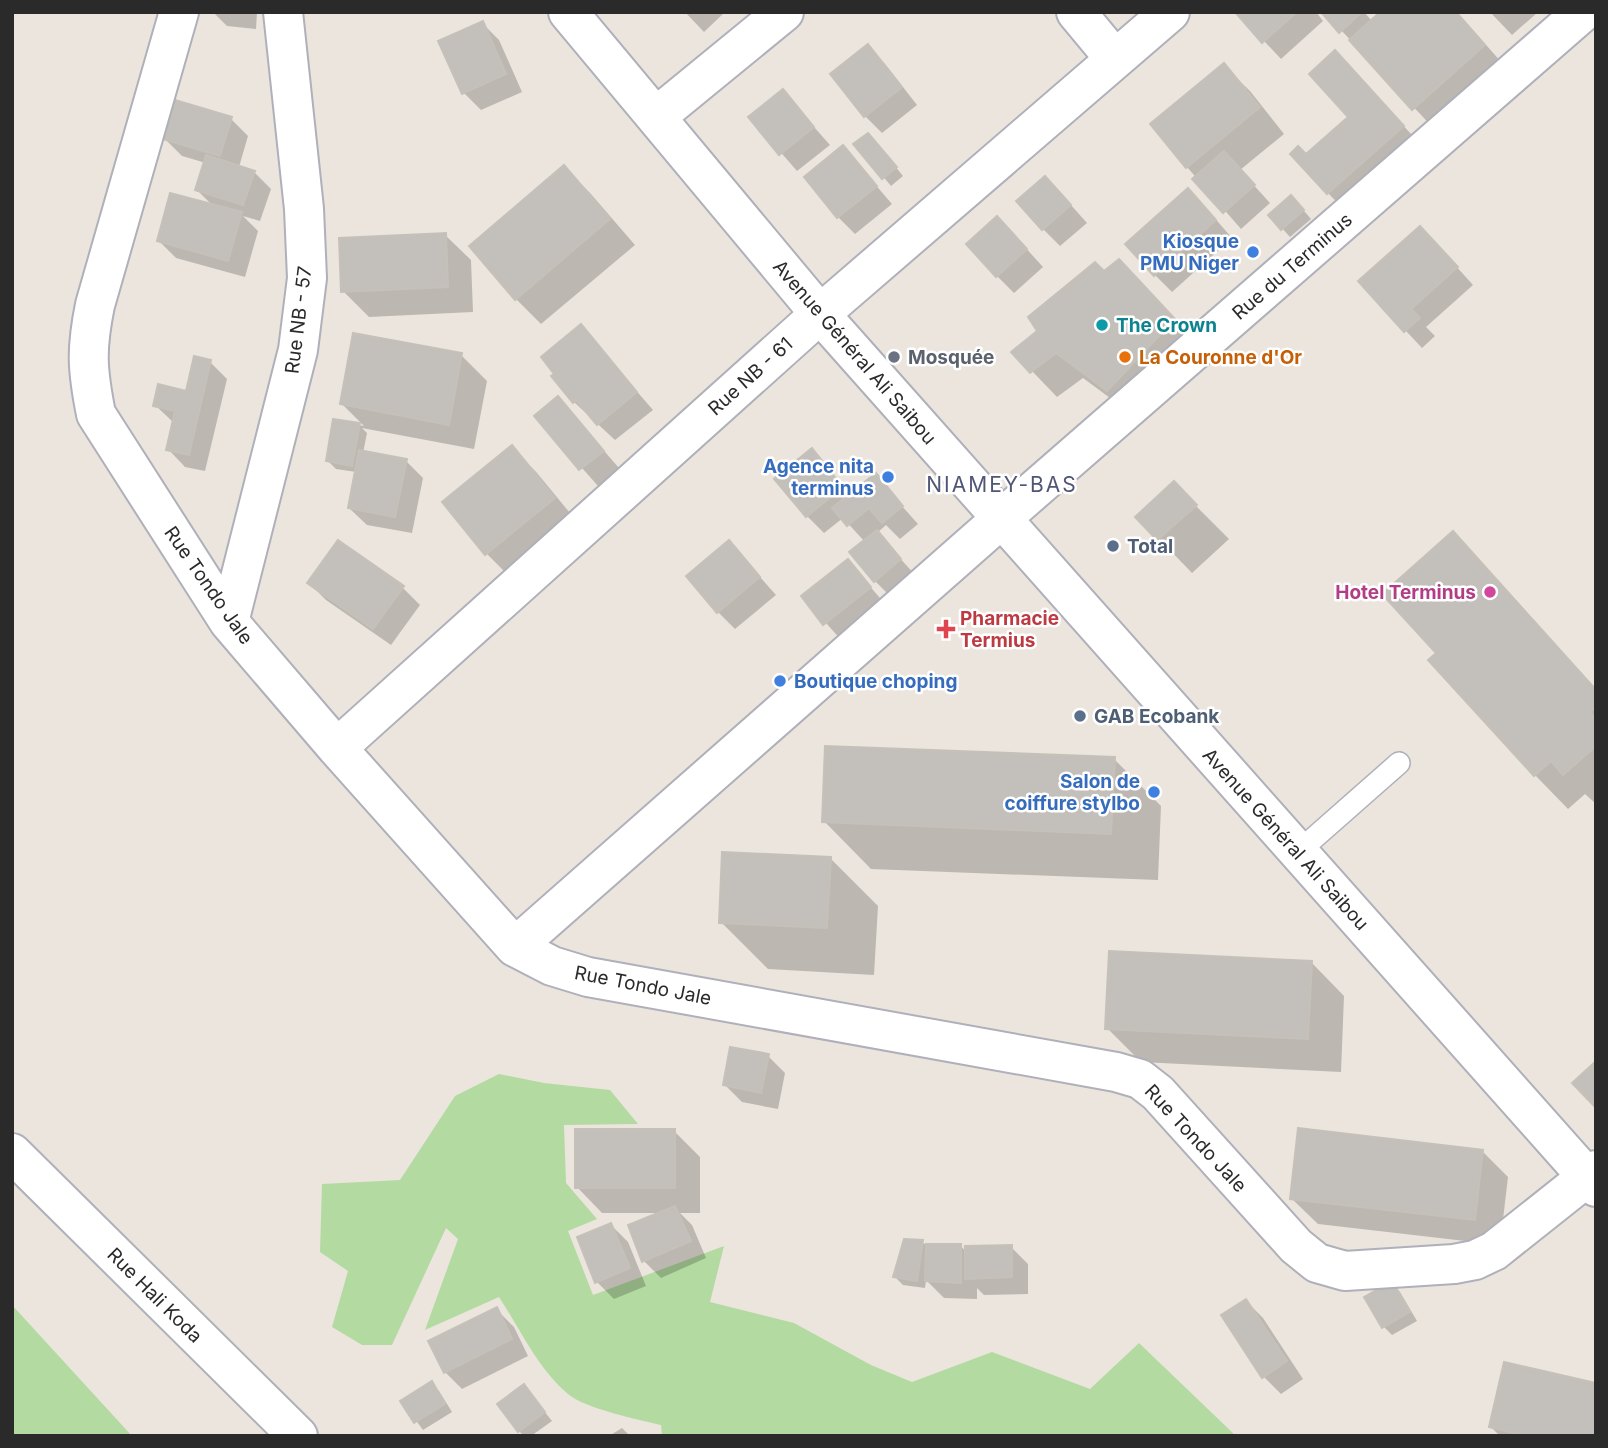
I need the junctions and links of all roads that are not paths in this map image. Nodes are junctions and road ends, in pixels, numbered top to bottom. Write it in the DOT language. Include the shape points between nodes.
graph roads {
  1 [pos="179,12"];
  2 [pos="283,12"];
  3 [pos="568,12"];
  4 [pos="784,12"];
  5 [pos="1076,12"];
  6 [pos="1170,12"];
  7 [pos="1583,12"];
  8 [pos="1115,59"];
  9 [pos="657,116"];
  10 [pos="820,314"];
  11 [pos="1001,519"];
  12 [pos="229,622"];
  13 [pos="337,748"];
  14 [pos="1399,763"];
  15 [pos="1298,852"];
  16 [pos="515,947"];
  17 [pos="12,1153"];
  18 [pos="1593,1178"];
  19 [pos="298,1436"];
  1 -- 12 [label="street, Rue Tondo Jale" via="94,305 87,341 88,374 96,414"];
  2 -- 12 [label="street, Rue NB - 57" via="307,278 298,351"];
  3 -- 9 [label="street, Avenue Général Ali Saibou"];
  4 -- 9 [label="street"];
  5 -- 8 [label="street"];
  6 -- 8 [label="street, Rue NB - 61"];
  7 -- 11 [label="street, Rue du Terminus"];
  8 -- 10 [label="street, Rue NB - 61"];
  9 -- 10 [label="street, Avenue Général Ali Saibou"];
  10 -- 11 [label="street, Avenue Général Ali Saibou"];
  10 -- 13 [label="street, Rue NB - 61"];
  11 -- 15 [label="street, Avenue Général Ali Saibou"];
  11 -- 16 [label="street, Rue du Terminus"];
  12 -- 13 [label="street, Rue Tondo Jale"];
  13 -- 16 [label="street, Rue Tondo Jale"];
  14 -- 15 [label="lane"];
  15 -- 18 [label="street, Avenue Général Ali Saibou"];
  16 -- 18 [label="street, Rue Tondo Jale" via="552,966 588,976 1140,1079 1158,1093 1296,1246 1317,1263 1345,1271 1475,1260"];
  17 -- 19 [label="street, Rue Hali Koda"];
}
